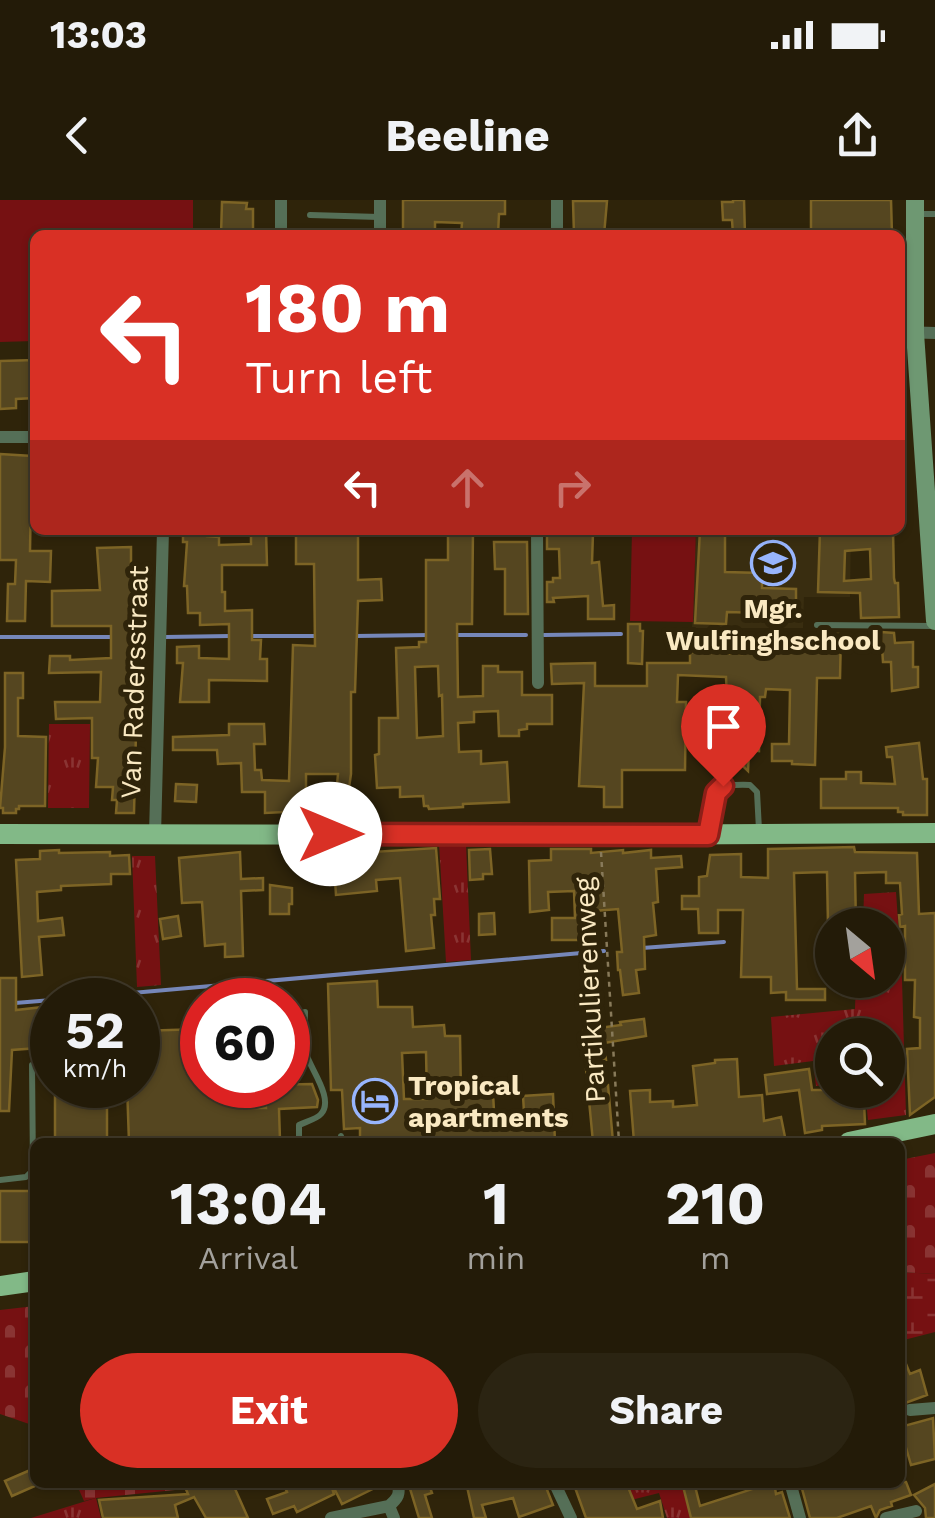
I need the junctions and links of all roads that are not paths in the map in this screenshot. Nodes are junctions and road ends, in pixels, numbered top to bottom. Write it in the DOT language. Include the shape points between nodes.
graph roads {
  1 [pos="281,200"];
  2 [pos="380,200"];
  3 [pos="557,200"];
  4 [pos="915,207"];
  5 [pos="935,214"];
  6 [pos="310,215"];
  7 [pos="380,216"];
  8 [pos="281,230"];
  9 [pos="380,230"];
  10 [pos="557,230"];
  11 [pos="908,333"];
  12 [pos="935,333"];
  13 [pos="0,437"];
  14 [pos="30,437"];
  15 [pos="163,535"];
  16 [pos="536,535"];
  17 [pos="935,624"];
  18 [pos="817,625"];
  19 [pos="538,683"];
  20 [pos="329,785"];
  21 [pos="935,833"];
  22 [pos="0,834"];
  23 [pos="330,834"];
  24 [pos="759,834"];
  25 [pos="154,835"];
  26 [pos="708,835"];
  27 [pos="310,1063"];
  28 [pos="32,1108"];
  29 [pos="935,1124"];
  30 [pos="33,1138"];
  31 [pos="299,1138"];
  32 [pos="867,1138"];
  33 [pos="30,1173"];
  34 [pos="0,1180"];
  35 [pos="30,1282"];
  36 [pos="0,1286"];
  37 [pos="935,1408"];
  38 [pos="910,1410"];
  39 [pos="398,1488"];
  40 [pos="557,1488"];
  41 [pos="792,1488"];
  42 [pos="916,1510"];
  43 [pos="392,1512"];
  44 [pos="331,1518"];
  45 [pos="571,1518"];
  46 [pos="800,1518"];
  47 [pos="886,1518"];
  1 -- 8 [label="street"];
  2 -- 7 [label="street"];
  3 -- 10 [label="street"];
  4 -- 5 [label="lane"];
  4 -- 11 [label="main road"];
  6 -- 7 [label="lane"];
  7 -- 9 [label="street"];
  11 -- 12 [label="street"];
  11 -- 17 [label="main road"];
  13 -- 14 [label="street"];
  15 -- 25 [label="street, Van Radersstraat"];
  16 -- 19 [label="street"];
  17 -- 18 [label="lane"];
  20 -- 23 [label="lane"];
  21 -- 24 [label="main road"];
  22 -- 25 [label="main road"];
  23 -- 25 [label="main road"];
  23 -- 26 [label="main road"];
  24 -- 26 [label="main road"];
  24 -- 26 [label="lane" via="757,792 741,784 717,790"];
  27 -- 31 [label="lane" via="324,1107 299,1126"];
  28 -- 30 [label="lane"];
  29 -- 32 [label="main road"];
  33 -- 34 [label="lane"];
  35 -- 36 [label="main road"];
  37 -- 38 [label="street"];
  39 -- 43 [label="street"];
  40 -- 45 [label="street"];
  41 -- 46 [label="street"];
  42 -- 47 [label="street"];
  43 -- 44 [label="street"];
}
